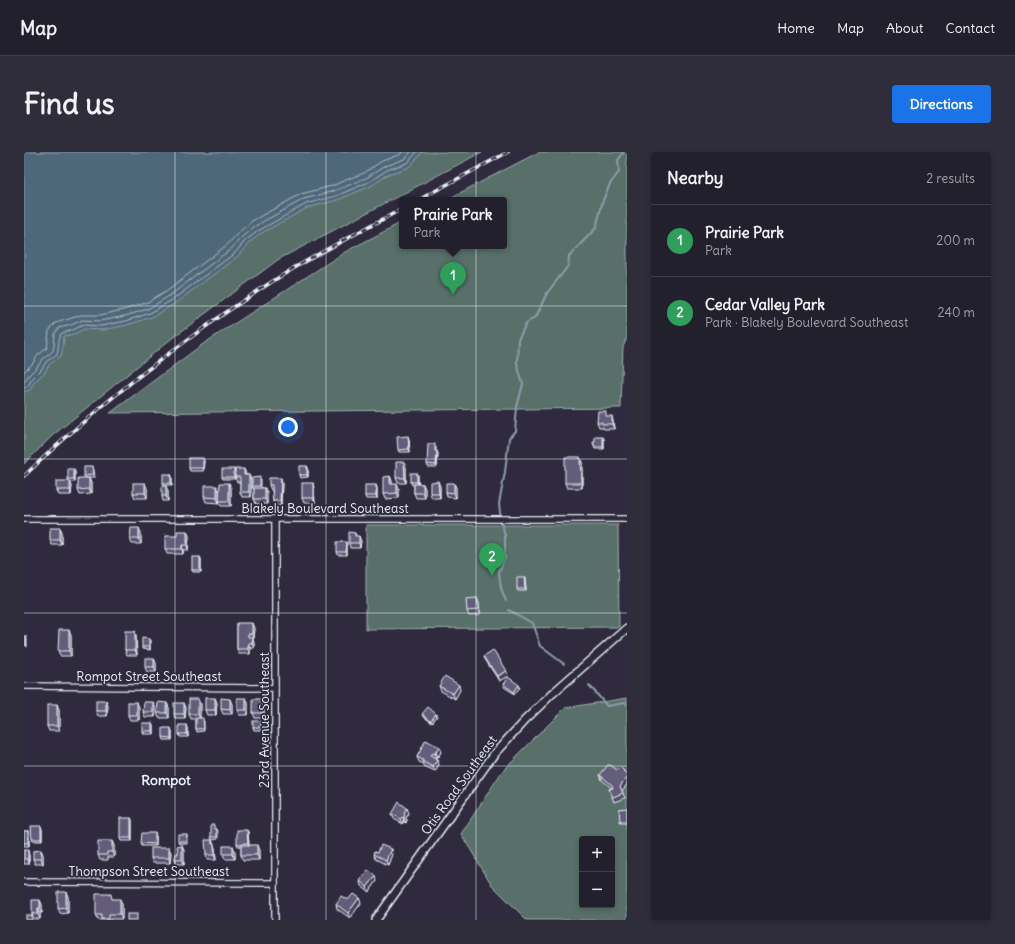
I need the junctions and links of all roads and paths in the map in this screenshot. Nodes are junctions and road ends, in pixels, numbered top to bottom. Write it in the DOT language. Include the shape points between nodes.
graph roads {
  1 [pos="24,519"];
  2 [pos="276,519"];
  3 [pos="627,519"];
  4 [pos="627,628"];
  5 [pos="24,686"];
  6 [pos="275,688"];
  7 [pos="24,882"];
  8 [pos="275,883"];
  9 [pos="275,920"];
  10 [pos="376,920"];
  1 -- 2 [label="street, Blakely Boulevard Southeast"];
  2 -- 3 [label="street, Blakely Boulevard Southeast"];
  2 -- 6 [label="street, 23rd Avenue Southeast"];
  4 -- 10 [label="street, Otis Road Southeast" via="553,692 494,754"];
  5 -- 6 [label="street, Rompot Street Southeast"];
  6 -- 8 [label="street, 23rd Avenue Southeast"];
  7 -- 8 [label="street, Thompson Street Southeast"];
  8 -- 9 [label="street, 23rd Avenue Southeast"];
}
